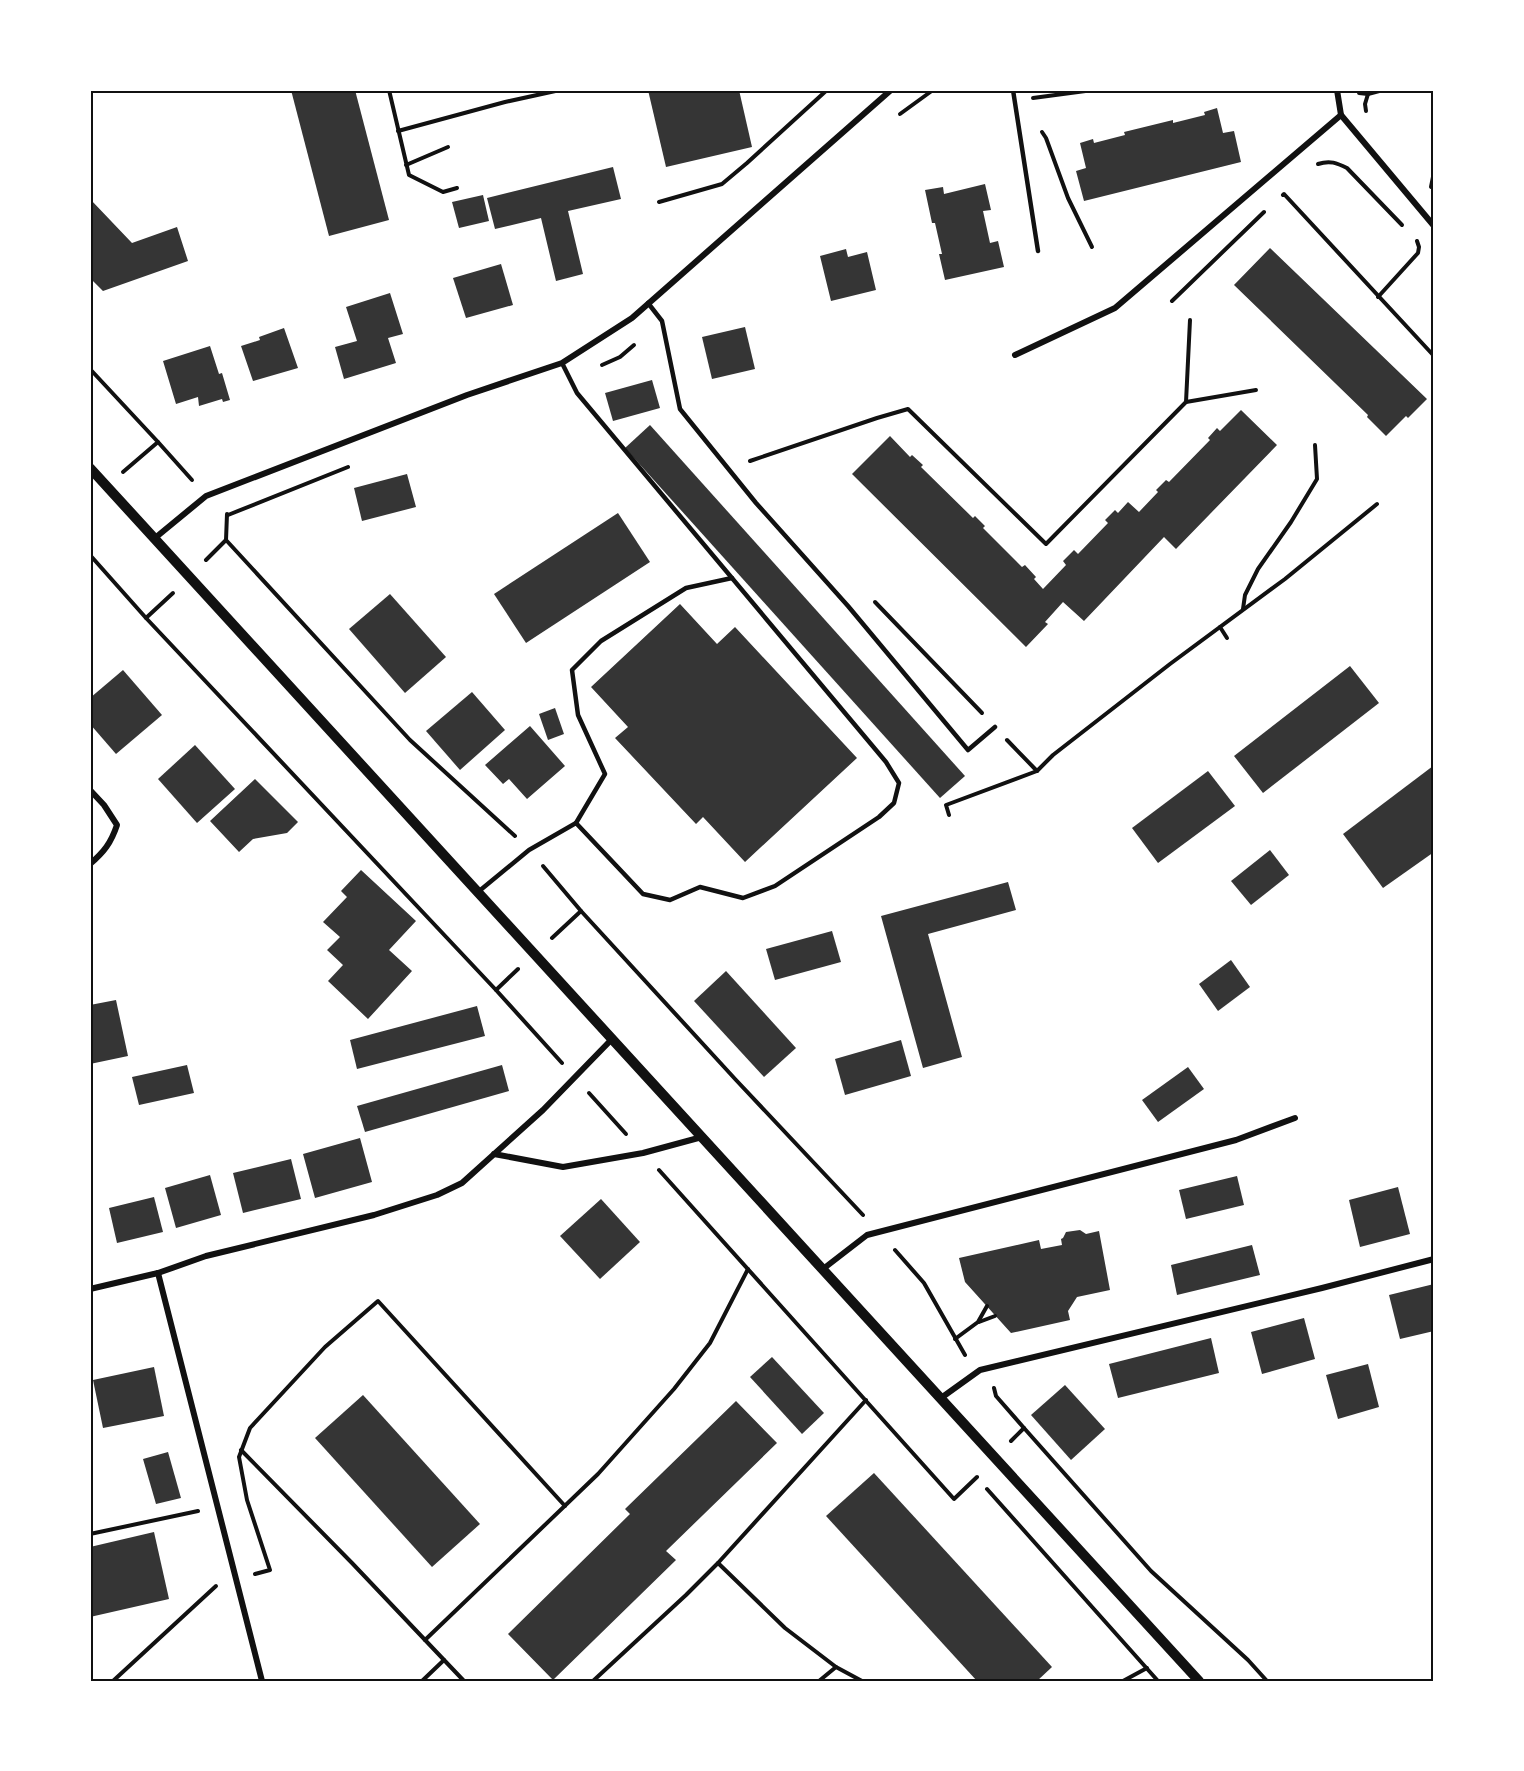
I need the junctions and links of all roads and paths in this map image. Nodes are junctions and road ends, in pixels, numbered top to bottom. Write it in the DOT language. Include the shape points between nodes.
graph roads {
  1 [pos="389,90"];
  2 [pos="560,90"];
  3 [pos="827,90"];
  4 [pos="891,90"];
  5 [pos="1013,90"];
  6 [pos="1093,90"];
  7 [pos="1337,90"];
  8 [pos="1383,90"];
  9 [pos="1368,94"];
  10 [pos="1014,101"];
  11 [pos="1341,115"];
  12 [pos="398,131"];
  13 [pos="448,147"];
  14 [pos="406,165"];
  15 [pos="1316,165"];
  16 [pos="1434,172"];
  17 [pos="457,188"];
  18 [pos="1431,188"];
  19 [pos="1277,200"];
  20 [pos="659,202"];
  21 [pos="1270,207"];
  22 [pos="1434,226"];
  23 [pos="1092,247"];
  24 [pos="1038,251"];
  25 [pos="1378,297"];
  26 [pos="1172,301"];
  27 [pos="648,303"];
  28 [pos="1190,320"];
  29 [pos="1016,355"];
  30 [pos="1434,356"];
  31 [pos="562,363"];
  32 [pos="90,369"];
  33 [pos="1256,390"];
  34 [pos="1186,402"];
  35 [pos="1315,445"];
  36 [pos="746,463"];
  37 [pos="90,468"];
  38 [pos="107,486"];
  39 [pos="1377,504"];
  40 [pos="154,538"];
  41 [pos="90,555"];
  42 [pos="190,577"];
  43 [pos="732,578"];
  44 [pos="874,601"];
  45 [pos="1243,610"];
  46 [pos="146,618"];
  47 [pos="1220,627"];
  48 [pos="1227,638"];
  49 [pos="995,727"];
  50 [pos="1037,771"];
  51 [pos="90,789"];
  52 [pos="949,815"];
  53 [pos="576,823"];
  54 [pos="530,850"];
  55 [pos="90,864"];
  56 [pos="478,892"];
  57 [pos="581,911"];
  58 [pos="534,953"];
  59 [pos="496,990"];
  60 [pos="612,1039"];
  61 [pos="575,1077"];
  62 [pos="1295,1118"];
  63 [pos="702,1137"];
  64 [pos="643,1153"];
  65 [pos="495,1154"];
  66 [pos="879,1232"];
  67 [pos="1434,1259"];
  68 [pos="748,1269"];
  69 [pos="823,1269"];
  70 [pos="158,1273"];
  71 [pos="90,1289"];
  72 [pos="987,1306"];
  73 [pos="995,1316"];
  74 [pos="978,1322"];
  75 [pos="955,1339"];
  76 [pos="980,1370"];
  77 [pos="941,1398"];
  78 [pos="866,1400"];
  79 [pos="1024,1428"];
  80 [pos="241,1450"];
  81 [pos="996,1458"];
  82 [pos="985,1486"];
  83 [pos="565,1506"];
  84 [pos="198,1511"];
  85 [pos="90,1534"];
  86 [pos="718,1563"];
  87 [pos="270,1570"];
  88 [pos="236,1580"];
  89 [pos="425,1640"];
  90 [pos="444,1660"];
  91 [pos="836,1667"];
  92 [pos="1147,1668"];
  93 [pos="113,1681"];
  94 [pos="262,1681"];
  95 [pos="422,1681"];
  96 [pos="464,1681"];
  97 [pos="593,1681"];
  98 [pos="819,1681"];
  99 [pos="862,1681"];
  100 [pos="1123,1681"];
  101 [pos="1158,1681"];
  102 [pos="1200,1681"];
  103 [pos="1267,1681"];
  1 -- 12 [label="path"];
  2 -- 12 [label="path"];
  3 -- 20 [label="path" via="722,184"];
  4 -- 27 [label="street"];
  5 -- 10 [label="lane"];
  6 -- 10 [label="path"];
  7 -- 11 [label="street"];
  8 -- 9 [label="path"];
  10 -- 23 [label="path" via="1046,138 1068,198"];
  10 -- 24 [label="lane"];
  11 -- 22 [label="street"];
  11 -- 29 [label="street" via="1115,308"];
  12 -- 14 [label="path"];
  13 -- 14 [label="path"];
  14 -- 17 [label="path" via="408,175 443,192"];
  15 -- 25 [label="path" via="1328,161 1347,168 1417,241 1418,253"];
  16 -- 18 [label="path"];
  19 -- 25 [label="path" via="1284,194"];
  21 -- 26 [label="path"];
  25 -- 30 [label="path"];
  27 -- 31 [label="street" via="632,318"];
  27 -- 49 [label="lane" via="662,321 680,409 749,494 968,750"];
  28 -- 34 [label="path"];
  31 -- 40 [label="street" via="467,395 206,496"];
  31 -- 43 [label="lane" via="577,393"];
  32 -- 38 [label="path" via="158,442"];
  33 -- 34 [label="path"];
  34 -- 36 [label="path" via="1046,544 908,409"];
  35 -- 45 [label="path" via="1317,479 1258,569 1245,595"];
  37 -- 38 [label="street"];
  38 -- 40 [label="street"];
  39 -- 45 [label="path"];
  40 -- 42 [label="street"];
  41 -- 46 [label="path"];
  42 -- 46 [label="path"];
  42 -- 54 [label="path" via="226,540 410,740"];
  42 -- 56 [label="street"];
  43 -- 53 [label="lane" via="686,588 602,641 572,670 578,715 605,774"];
  43 -- 53 [label="lane" via="886,762 899,783 894,804 879,818 775,886 743,898 700,887 670,900 643,894"];
  44 -- 49 [label="path"];
  45 -- 47 [label="path"];
  46 -- 59 [label="path"];
  47 -- 48 [label="path"];
  47 -- 50 [label="path"];
  49 -- 50 [label="path"];
  50 -- 52 [label="path" via="946,805"];
  51 -- 55 [label="street" via="117,825 112,840"];
  53 -- 54 [label="lane"];
  54 -- 56 [label="lane"];
  54 -- 57 [label="path"];
  56 -- 58 [label="street"];
  57 -- 58 [label="path"];
  57 -- 66 [label="path"];
  58 -- 59 [label="path"];
  58 -- 60 [label="street"];
  59 -- 61 [label="path"];
  60 -- 61 [label="street"];
  60 -- 63 [label="street"];
  61 -- 64 [label="path"];
  61 -- 65 [label="street"];
  62 -- 66 [label="street" via="1236,1140"];
  63 -- 64 [label="street"];
  63 -- 69 [label="street"];
  64 -- 65 [label="street" via="562,1167"];
  64 -- 68 [label="path"];
  65 -- 70 [label="street" via="462,1183 437,1195 374,1215 206,1256"];
  66 -- 69 [label="street" via="867,1235"];
  66 -- 75 [label="path" via="924,1283"];
  67 -- 76 [label="street"];
  68 -- 78 [label="path"];
  68 -- 83 [label="path" via="710,1343 674,1389"];
  69 -- 77 [label="street"];
  70 -- 71 [label="street"];
  70 -- 88 [label="street"];
  72 -- 74 [label="path"];
  73 -- 74 [label="path"];
  74 -- 75 [label="path"];
  75 -- 76 [label="path"];
  76 -- 77 [label="street"];
  76 -- 79 [label="path"];
  77 -- 81 [label="street"];
  78 -- 81 [label="path" via="954,1499"];
  78 -- 86 [label="path"];
  79 -- 81 [label="path"];
  79 -- 103 [label="path" via="1151,1571"];
  80 -- 83 [label="path" via="250,1428 325,1347 378,1300"];
  80 -- 87 [label="path" via="247,1500"];
  80 -- 89 [label="path"];
  81 -- 102 [label="street"];
  82 -- 92 [label="path"];
  83 -- 89 [label="path"];
  84 -- 85 [label="path"];
  86 -- 91 [label="path" via="785,1628"];
  86 -- 97 [label="path"];
  88 -- 93 [label="path" via="215,1587"];
  88 -- 94 [label="street"];
  89 -- 90 [label="path"];
  90 -- 95 [label="path"];
  90 -- 96 [label="path"];
  91 -- 98 [label="path"];
  91 -- 99 [label="path"];
  92 -- 100 [label="path"];
  92 -- 101 [label="path"];
}
